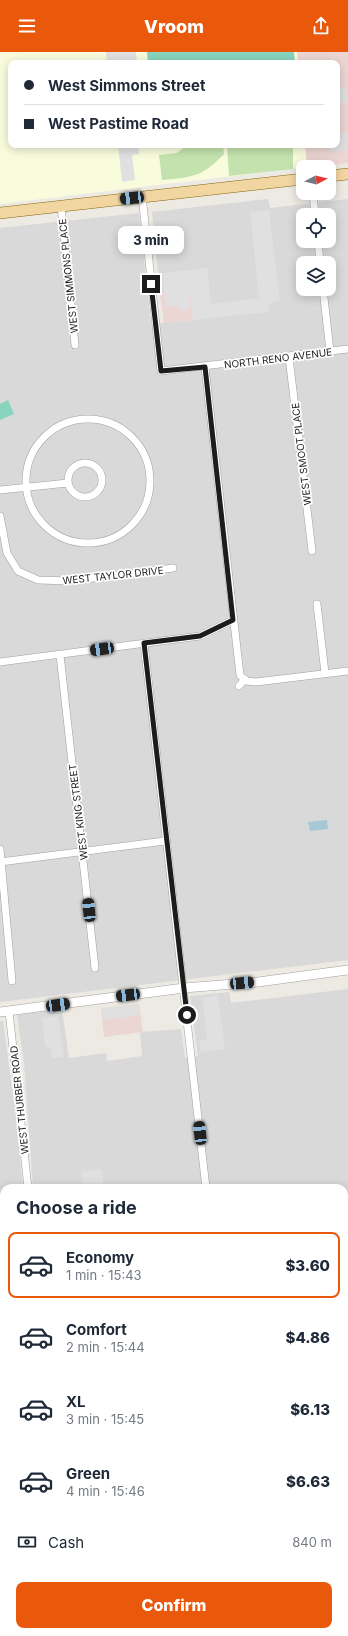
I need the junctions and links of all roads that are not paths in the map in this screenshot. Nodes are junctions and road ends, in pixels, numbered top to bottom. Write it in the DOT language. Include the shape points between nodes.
graph roads {
  1 [pos="348,174"];
  2 [pos="336,175"];
  3 [pos="296,180"];
  4 [pos="142,196"];
  5 [pos="61,206"];
  6 [pos="0,213"];
  7 [pos="324,296"];
  8 [pos="75,345"];
  9 [pos="348,349"];
  10 [pos="330,351"];
  11 [pos="290,357"];
  12 [pos="205,367"];
  13 [pos="68,482"];
  14 [pos="26,488"];
  15 [pos="0,490"];
  16 [pos="0,520"];
  17 [pos="312,551"];
  18 [pos="173,568"];
  19 [pos="317,604"];
  20 [pos="233,620"];
  21 [pos="144,643"];
  22 [pos="60,655"];
  23 [pos="0,662"];
  24 [pos="348,671"];
  25 [pos="325,673"];
  26 [pos="244,679"];
  27 [pos="239,686"];
  28 [pos="166,842"];
  29 [pos="0,849"];
  30 [pos="82,852"];
  31 [pos="1,862"];
  32 [pos="95,968"];
  33 [pos="348,970"];
  34 [pos="12,981"];
  35 [pos="184,988"];
  36 [pos="4,1012"];
  37 [pos="27,1184"];
  38 [pos="206,1184"];
  1 -- 2 [label="main road"];
  3 -- 4 [label="main road"];
  4 -- 5 [label="main road"];
  4 -- 12 [label="street, NORTH RENO AVENUE" via="161,371"];
  5 -- 6 [label="main road"];
  5 -- 8 [label="street, WEST SIMMONS PLACE"];
  7 -- 10 [label="street"];
  9 -- 10 [label="street, NORTH RENO AVENUE"];
  10 -- 11 [label="street, NORTH RENO AVENUE"];
  11 -- 12 [label="street, NORTH RENO AVENUE"];
  11 -- 17 [label="street, WEST SMOOT PLACE"];
  12 -- 20 [label="street"];
  13 -- 13 [label="street" via="72,469 85,463 95,466 102,479 96,493 86,497 76,495 69,488"];
  13 -- 14 [label="street"];
  14 -- 14 [label="street" via="31,506 41,523 55,534 82,543 102,541 118,536 134,523 145,508 150,488 150,469 142,449 125,430 98,419 81,418 53,429 40,441 31,457"];
  14 -- 15 [label="street"];
  16 -- 18 [label="street, WEST TAYLOR DRIVE" via="7,553 18,571 38,580 70,581"];
  19 -- 25 [label="street"];
  20 -- 21 [label="street" via="200,636"];
  20 -- 26 [label="street" via="239,670"];
  21 -- 22 [label="street"];
  21 -- 28 [label="street"];
  22 -- 23 [label="street"];
  22 -- 30 [label="street, WEST KING STREET"];
  24 -- 25 [label="street"];
  25 -- 26 [label="street" via="256,682"];
  26 -- 27 [label="street"];
  28 -- 30 [label="street"];
  28 -- 35 [label="street"];
  29 -- 31 [label="street"];
  30 -- 31 [label="street"];
  30 -- 32 [label="street, WEST KING STREET"];
  31 -- 34 [label="street"];
  33 -- 35 [label="street" via="258,982"];
  35 -- 36 [label="street"];
  35 -- 38 [label="street"];
  36 -- 37 [label="street, WEST THURBER ROAD"];
}
